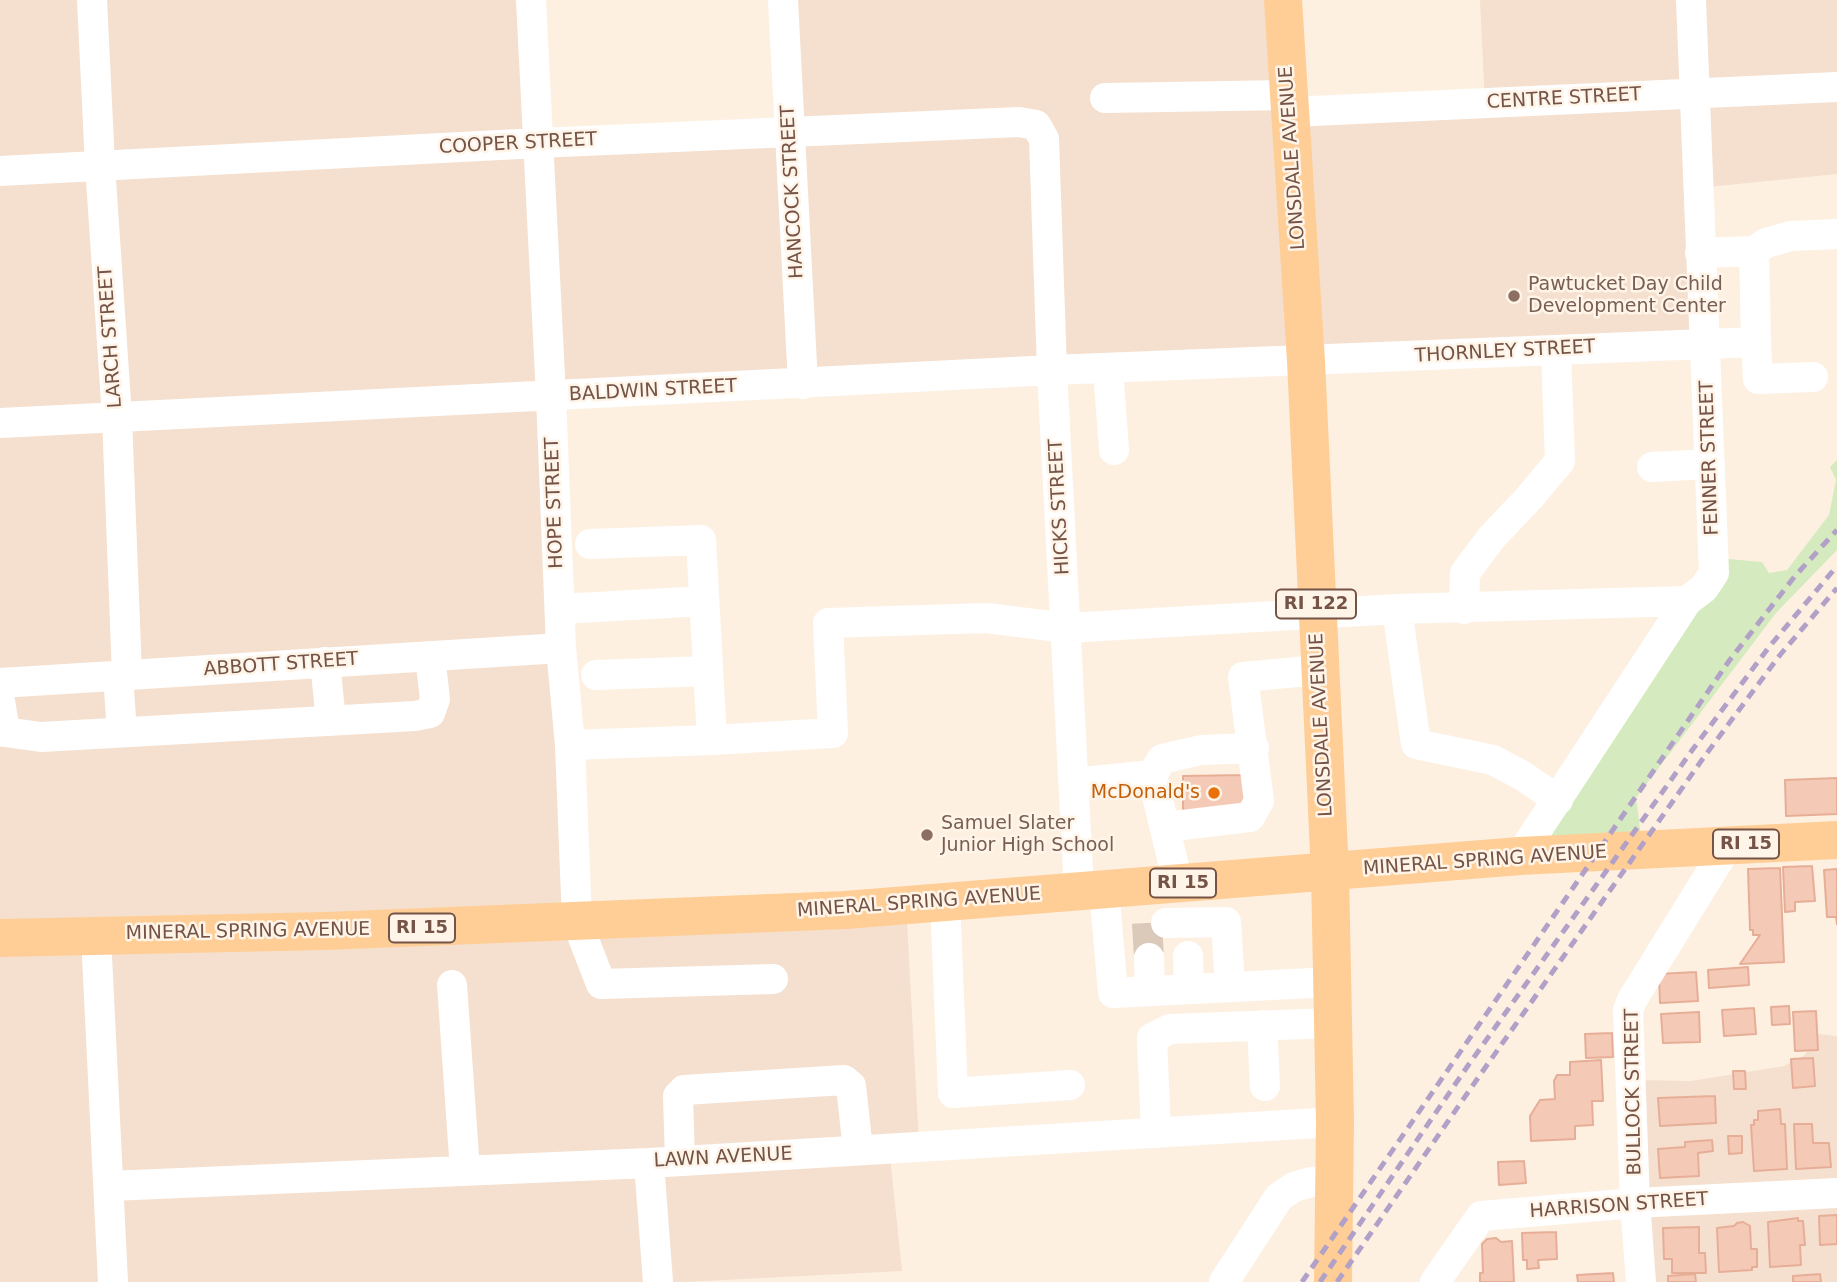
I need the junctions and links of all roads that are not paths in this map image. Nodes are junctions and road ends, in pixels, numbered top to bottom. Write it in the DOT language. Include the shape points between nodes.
graph roads {
  1 [pos="92,0"];
  2 [pos="531,0"];
  3 [pos="783,0"];
  4 [pos="1283,0"];
  5 [pos="1691,0"];
  6 [pos="1837,87"];
  7 [pos="1695,92"];
  8 [pos="1105,98"];
  9 [pos="1290,104"];
  10 [pos="1036,125"];
  11 [pos="790,132"];
  12 [pos="538,143"];
  13 [pos="100,165"];
  14 [pos="0,171"];
  15 [pos="1837,234"];
  16 [pos="1754,251"];
  17 [pos="1700,253"];
  18 [pos="1756,342"];
  19 [pos="1704,343"];
  20 [pos="1556,350"];
  21 [pos="1306,361"];
  22 [pos="1108,369"];
  23 [pos="1052,370"];
  24 [pos="1813,377"];
  25 [pos="803,384"];
  26 [pos="551,396"];
  27 [pos="117,417"];
  28 [pos="0,423"];
  29 [pos="1114,450"];
  30 [pos="1710,464"];
  31 [pos="1652,467"];
  32 [pos="590,544"];
  33 [pos="704,601"];
  34 [pos="1687,601"];
  35 [pos="560,609"];
  36 [pos="1397,609"];
  37 [pos="1464,609"];
  38 [pos="1316,614"];
  39 [pos="1067,628"];
  40 [pos="561,648"];
  41 [pos="430,656"];
  42 [pos="325,662"];
  43 [pos="1319,670"];
  44 [pos="708,671"];
  45 [pos="122,675"];
  46 [pos="596,675"];
  47 [pos="0,683"];
  48 [pos="0,701"];
  49 [pos="331,721"];
  50 [pos="122,733"];
  51 [pos="712,740"];
  52 [pos="570,745"];
  53 [pos="1254,748"];
  54 [pos="1152,775"];
  55 [pos="1074,783"];
  56 [pos="1558,800"];
  57 [pos="1250,817"];
  58 [pos="1165,827"];
  59 [pos="1837,840"];
  60 [pos="1728,845"];
  61 [pos="1521,856"];
  62 [pos="1330,873"];
  63 [pos="1172,884"];
  64 [pos="1091,889"];
  65 [pos="945,901"];
  66 [pos="577,922"];
  67 [pos="96,936"];
  68 [pos="0,939"];
  69 [pos="1188,956"];
  70 [pos="1149,958"];
  71 [pos="773,979"];
  72 [pos="1332,982"];
  73 [pos="452,985"];
  74 [pos="1230,987"];
  75 [pos="1189,989"];
  76 [pos="1150,991"];
  77 [pos="1333,1023"];
  78 [pos="1262,1025"];
  79 [pos="1070,1085"];
  80 [pos="1265,1086"];
  81 [pos="1335,1122"];
  82 [pos="1156,1133"];
  83 [pos="858,1150"];
  84 [pos="680,1161"];
  85 [pos="649,1163"];
  86 [pos="465,1171"];
  87 [pos="110,1186"];
  88 [pos="1837,1193"];
  89 [pos="1334,1194"];
  90 [pos="1635,1203"];
  91 [pos="113,1282"];
  92 [pos="657,1282"];
  93 [pos="1224,1282"];
  94 [pos="1333,1282"];
  95 [pos="1435,1282"];
  96 [pos="1641,1282"];
  1 -- 13 [label="street, LARCH STREET"];
  2 -- 12 [label="street, HOPE STREET"];
  3 -- 11 [label="street, HANCOCK STREET"];
  4 -- 9 [label="main road, LONSDALE AVENUE / RI 122"];
  5 -- 7 [label="street, FENNER STREET"];
  6 -- 7 [label="street, CENTRE STREET"];
  7 -- 9 [label="street, CENTRE STREET"];
  7 -- 17 [label="street, FENNER STREET"];
  8 -- 9 [label="street, CENTRE STREET"];
  9 -- 21 [label="main road, LONSDALE AVENUE / RI 122"];
  10 -- 11 [label="street, COOPER STREET"];
  10 -- 23 [label="street, HICKS STREET" via="1044,139"];
  11 -- 12 [label="street, COOPER STREET"];
  11 -- 25 [label="street, HANCOCK STREET"];
  12 -- 13 [label="street, COOPER STREET"];
  12 -- 26 [label="street, HOPE STREET"];
  13 -- 14 [label="street, COOPER STREET"];
  13 -- 27 [label="street, LARCH STREET"];
  15 -- 16 [label="street" via="1791,236"];
  16 -- 17 [label="street"];
  16 -- 18 [label="street"];
  17 -- 19 [label="street, FENNER STREET"];
  18 -- 19 [label="street, THORNLEY STREET"];
  18 -- 24 [label="street" via="1758,379"];
  19 -- 20 [label="street, THORNLEY STREET"];
  19 -- 30 [label="street, FENNER STREET"];
  20 -- 21 [label="street, THORNLEY STREET"];
  20 -- 37 [label="street" via="1560,461 1465,573"];
  21 -- 22 [label="street, BALDWIN STREET"];
  21 -- 38 [label="main road, LONSDALE AVENUE / RI 122"];
  22 -- 23 [label="street, BALDWIN STREET"];
  22 -- 29 [label="street"];
  23 -- 25 [label="street, BALDWIN STREET"];
  23 -- 39 [label="street, HICKS STREET"];
  25 -- 26 [label="street, BALDWIN STREET"];
  26 -- 27 [label="street, BALDWIN STREET"];
  26 -- 35 [label="street, HOPE STREET"];
  27 -- 28 [label="street, BALDWIN STREET"];
  27 -- 45 [label="street, LARCH STREET"];
  30 -- 31 [label="street"];
  30 -- 34 [label="street, FENNER STREET" via="1714,573 1704,589"];
  32 -- 33 [label="street" via="701,540"];
  33 -- 35 [label="street"];
  33 -- 44 [label="street"];
  34 -- 37 [label="street"];
  34 -- 56 [label="street, FENNER STREET"];
  35 -- 40 [label="street, HOPE STREET"];
  36 -- 37 [label="street"];
  36 -- 38 [label="street"];
  36 -- 56 [label="street" via="1416,744 1493,760"];
  38 -- 39 [label="street"];
  38 -- 43 [label="main road, LONSDALE AVENUE / RI 122"];
  39 -- 51 [label="street" via="986,618 828,623 833,733"];
  39 -- 55 [label="street, HICKS STREET"];
  40 -- 41 [label="street, ABBOTT STREET"];
  40 -- 52 [label="street, HOPE STREET"];
  41 -- 42 [label="street, ABBOTT STREET"];
  41 -- 49 [label="street" via="435,699 430,713"];
  42 -- 45 [label="street, ABBOTT STREET"];
  42 -- 49 [label="street"];
  43 -- 53 [label="street" via="1243,677"];
  43 -- 62 [label="main road, LONSDALE AVENUE / RI 122"];
  44 -- 46 [label="street"];
  44 -- 51 [label="street"];
  45 -- 47 [label="street, ABBOTT STREET"];
  45 -- 50 [label="street, LARCH STREET"];
  48 -- 50 [label="street" via="5,732 41,737"];
  49 -- 50 [label="street"];
  51 -- 52 [label="street"];
  52 -- 66 [label="street, HOPE STREET"];
  53 -- 54 [label="street" via="1201,750 1162,759"];
  53 -- 57 [label="street" via="1259,801"];
  53 -- 57 [label="street" via="1237,763 1182,764 1166,774 1167,808 1179,815 1237,813"];
  54 -- 55 [label="street"];
  54 -- 58 [label="street"];
  55 -- 64 [label="street, HICKS STREET"];
  56 -- 61 [label="street, FENNER STREET"];
  57 -- 58 [label="street"];
  58 -- 63 [label="street"];
  59 -- 60 [label="main road, MINERAL SPRING AVENUE / RI 15"];
  60 -- 61 [label="main road, MINERAL SPRING AVENUE / RI 15"];
  60 -- 90 [label="street, BULLOCK STREET" via="1628,1010"];
  61 -- 62 [label="main road, MINERAL SPRING AVENUE / RI 15"];
  62 -- 63 [label="main road, MINERAL SPRING AVENUE / RI 15"];
  62 -- 72 [label="main road, LONSDALE AVENUE / RI 122"];
  63 -- 64 [label="main road, MINERAL SPRING AVENUE / RI 15"];
  63 -- 74 [label="street" via="1156,923 1226,922"];
  64 -- 65 [label="main road, MINERAL SPRING AVENUE / RI 15"];
  64 -- 76 [label="street, HICKS STREET" via="1112,993"];
  65 -- 66 [label="main road, MINERAL SPRING AVENUE / RI 15"];
  65 -- 79 [label="street" via="953,1093"];
  66 -- 67 [label="main road, MINERAL SPRING AVENUE / RI 15"];
  66 -- 71 [label="street, HOPE STREET" via="601,984"];
  67 -- 68 [label="main road, MINERAL SPRING AVENUE / RI 15"];
  67 -- 87 [label="street"];
  69 -- 75 [label="street"];
  70 -- 76 [label="street"];
  72 -- 74 [label="street"];
  72 -- 77 [label="main road, LONSDALE AVENUE / RI 122"];
  73 -- 86 [label="street"];
  74 -- 75 [label="street"];
  75 -- 76 [label="street"];
  77 -- 78 [label="street"];
  77 -- 81 [label="main road, LONSDALE AVENUE / RI 122"];
  78 -- 80 [label="street"];
  78 -- 82 [label="street" via="1170,1029 1152,1038"];
  81 -- 82 [label="street, LAWN AVENUE"];
  81 -- 89 [label="main road, LONSDALE AVENUE / RI 122"];
  82 -- 83 [label="street, LAWN AVENUE"];
  83 -- 84 [label="street, LAWN AVENUE"];
  83 -- 84 [label="street" via="851,1086 844,1080 684,1090 678,1096"];
  84 -- 85 [label="street, LAWN AVENUE"];
  85 -- 86 [label="street, LAWN AVENUE"];
  85 -- 92 [label="street"];
  86 -- 87 [label="street, LAWN AVENUE"];
  87 -- 91 [label="street"];
  88 -- 90 [label="street, HARRISON STREET"];
  89 -- 93 [label="street" via="1311,1182 1279,1197"];
  89 -- 94 [label="main road, LONSDALE AVENUE / RI 122"];
  90 -- 95 [label="street, HARRISON STREET" via="1481,1216"];
  90 -- 96 [label="street, BULLOCK STREET"];
}
